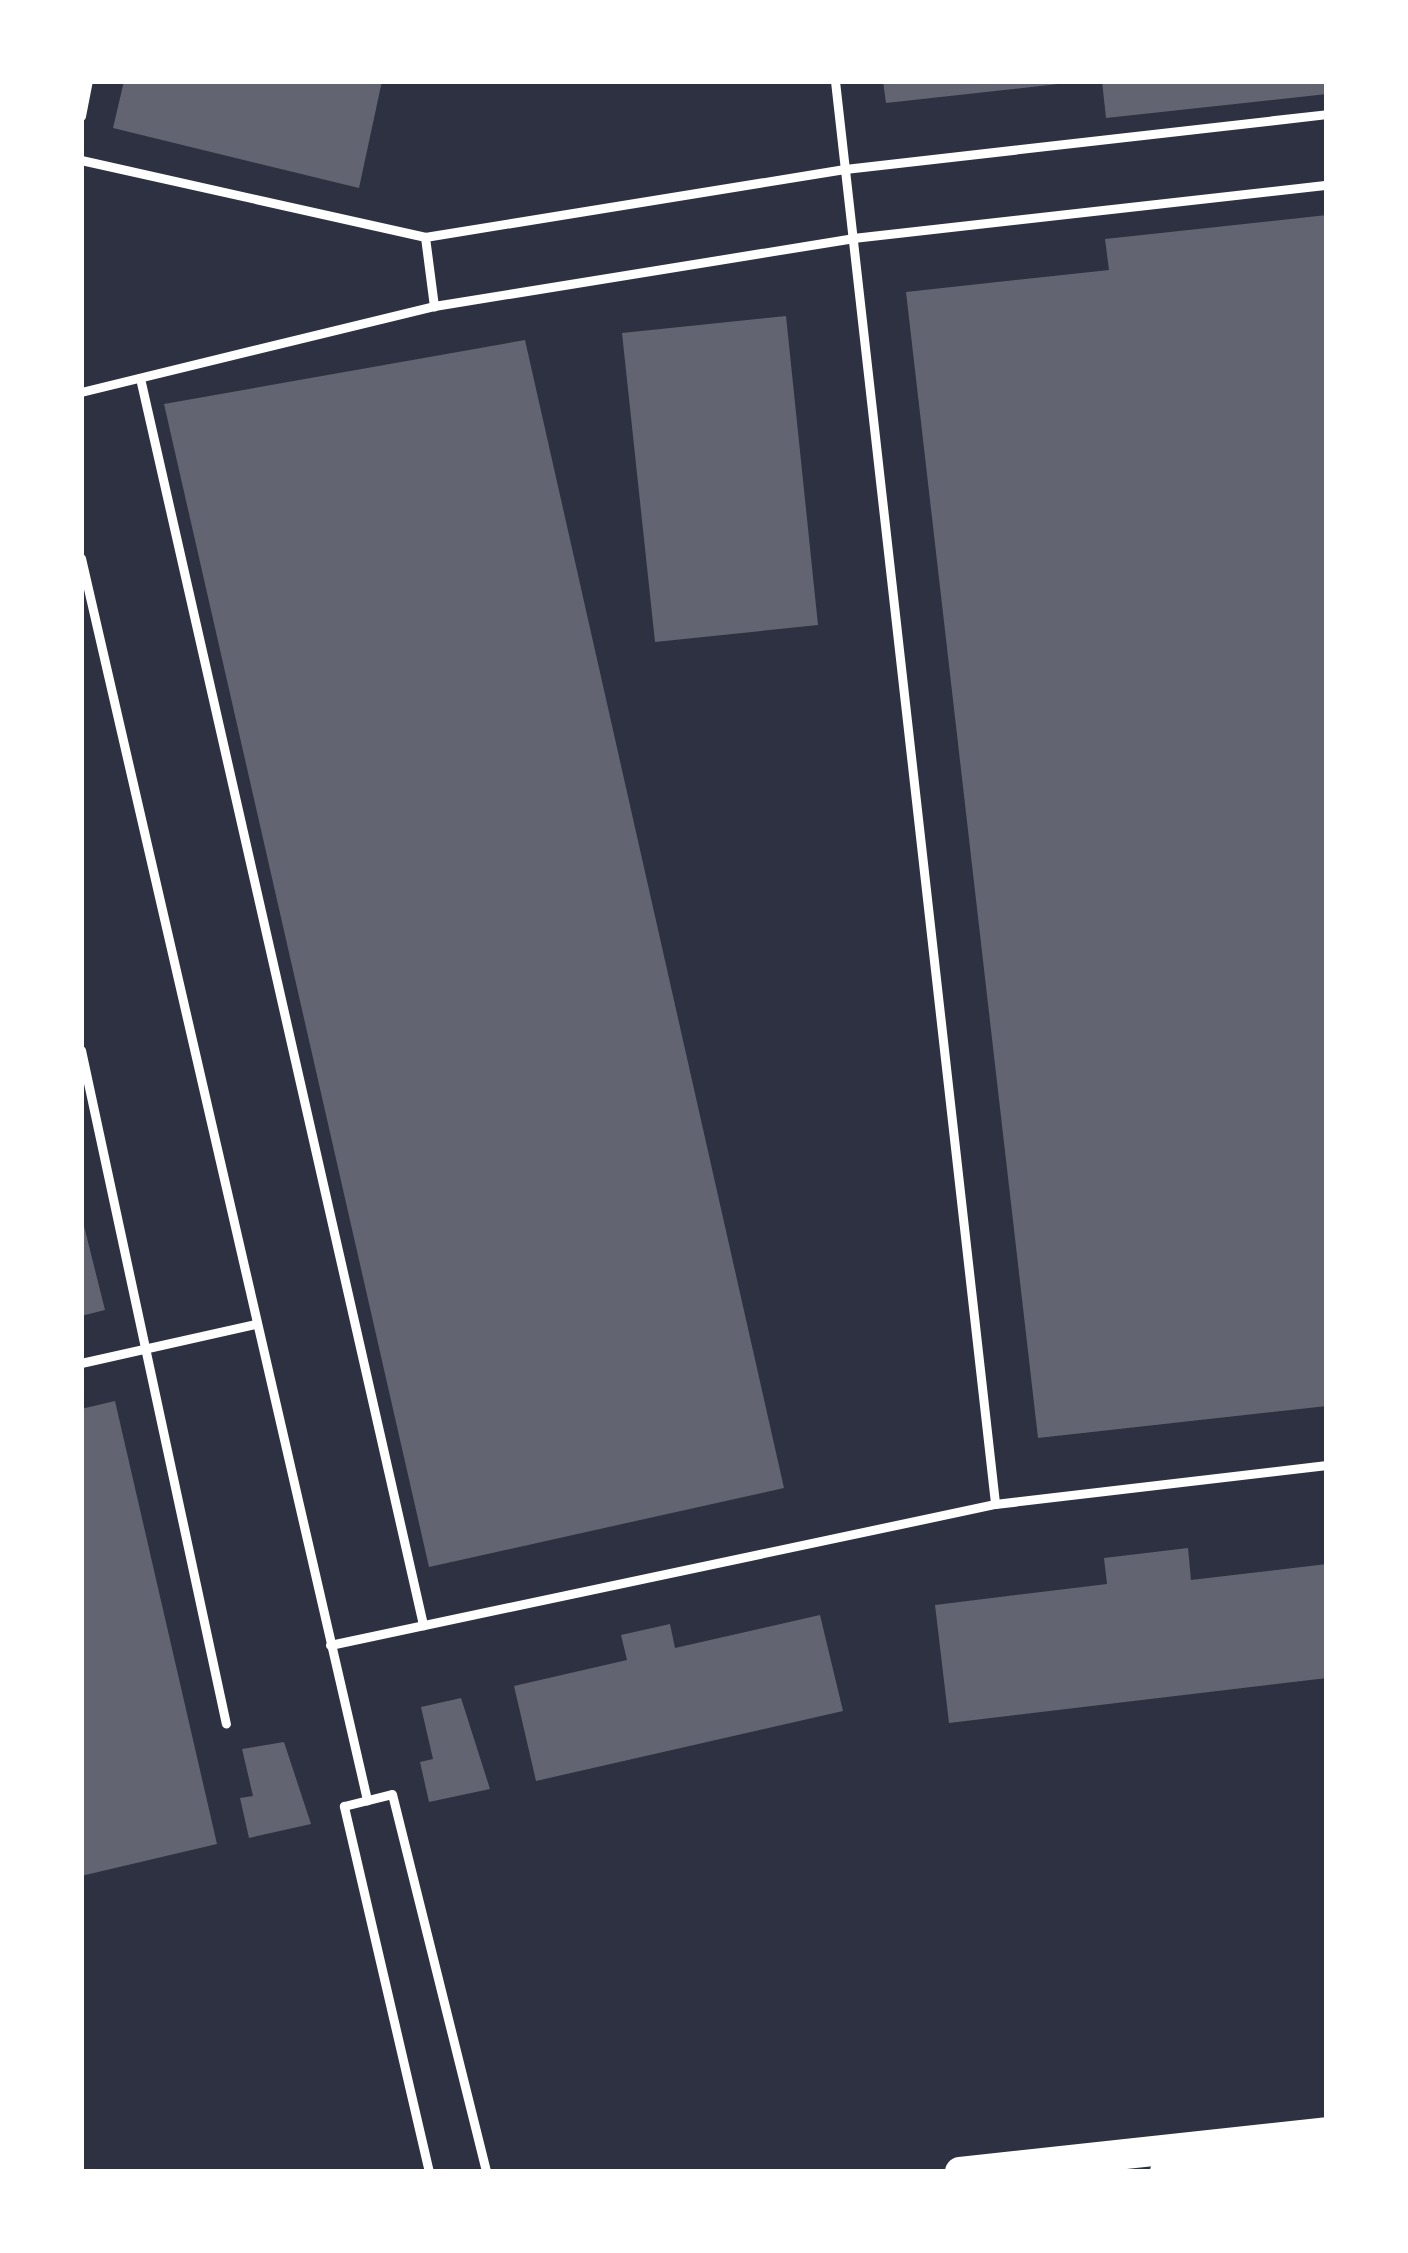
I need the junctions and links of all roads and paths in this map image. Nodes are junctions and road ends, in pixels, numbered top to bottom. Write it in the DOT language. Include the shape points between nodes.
graph roads {
  1 [pos="88,81"];
  2 [pos="835,81"];
  3 [pos="1327,114"];
  4 [pos="81,116"];
  5 [pos="81,160"];
  6 [pos="845,169"];
  7 [pos="1327,185"];
  8 [pos="425,237"];
  9 [pos="853,238"];
  10 [pos="434,307"];
  11 [pos="140,378"];
  12 [pos="81,392"];
  13 [pos="81,558"];
  14 [pos="81,1050"];
  15 [pos="255,1324"];
  16 [pos="148,1348"];
  17 [pos="81,1363"];
  18 [pos="1327,1466"];
  19 [pos="995,1504"];
  20 [pos="423,1625"];
  21 [pos="331,1645"];
  22 [pos="226,1724"];
  23 [pos="367,1800"];
  24 [pos="1327,2132"];
  25 [pos="1327,2155"];
  26 [pos="429,2172"];
  27 [pos="486,2172"];
  28 [pos="960,2172"];
  29 [pos="1165,2172"];
  1 -- 4 [label="lane"];
  2 -- 6 [label="lane"];
  3 -- 6 [label="lane"];
  5 -- 8 [label="lane"];
  6 -- 8 [label="lane"];
  6 -- 9 [label="lane"];
  7 -- 9 [label="lane"];
  8 -- 10 [label="lane"];
  9 -- 10 [label="lane"];
  9 -- 19 [label="lane"];
  10 -- 11 [label="lane"];
  11 -- 12 [label="lane"];
  11 -- 20 [label="lane"];
  13 -- 15 [label="lane"];
  14 -- 16 [label="lane"];
  15 -- 16 [label="lane"];
  15 -- 21 [label="lane"];
  16 -- 17 [label="lane"];
  16 -- 22 [label="lane"];
  18 -- 19 [label="lane"];
  19 -- 20 [label="lane"];
  20 -- 21 [label="lane"];
  21 -- 23 [label="lane"];
  23 -- 26 [label="lane" via="344,1805"];
  23 -- 27 [label="lane" via="392,1794"];
  24 -- 28 [label="main road"];
  25 -- 29 [label="main road"];
}
